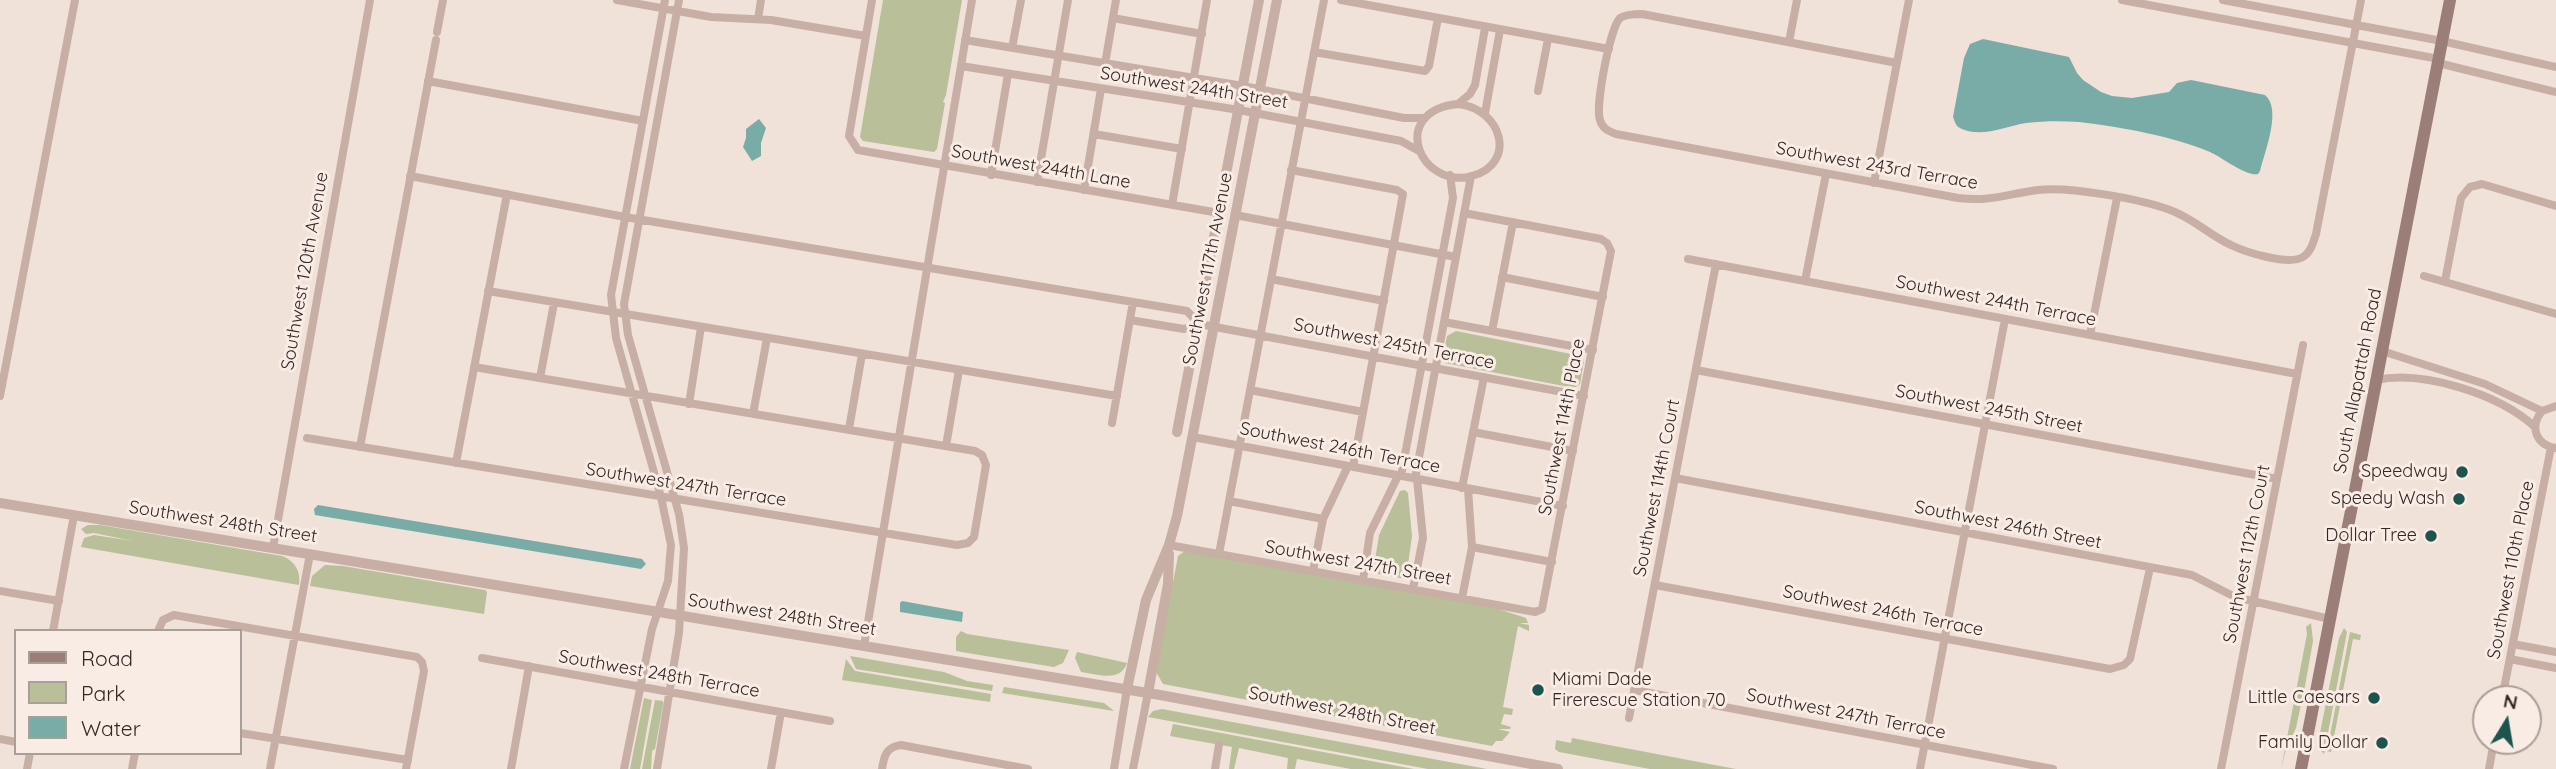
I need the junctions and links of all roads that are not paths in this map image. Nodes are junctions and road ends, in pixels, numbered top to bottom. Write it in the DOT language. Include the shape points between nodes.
graph roads {
  1 [pos="75,0"];
  2 [pos="370,0"];
  3 [pos="443,0"];
  4 [pos="617,0"];
  5 [pos="679,0"];
  6 [pos="761,0"];
  7 [pos="872,0"];
  8 [pos="972,0"];
  9 [pos="1021,0"];
  10 [pos="1068,0"];
  11 [pos="1116,0"];
  12 [pos="1207,0"];
  13 [pos="1259,0"];
  14 [pos="1277,0"];
  15 [pos="1324,0"];
  16 [pos="1340,0"];
  17 [pos="1797,0"];
  18 [pos="1909,0"];
  19 [pos="2122,0"];
  20 [pos="2222,0"];
  21 [pos="2361,0"];
  22 [pos="2451,0"];
  23 [pos="1373,3"];
  24 [pos="2250,3"];
  25 [pos="664,4"];
  26 [pos="677,11"];
  27 [pos="1113,18"];
  28 [pos="1438,18"];
  29 [pos="758,19"];
  30 [pos="2246,23"];
  31 [pos="2356,25"];
  32 [pos="1485,27"];
  33 [pos="1500,30"];
  34 [pos="1202,34"];
  35 [pos="866,36"];
  36 [pos="1548,38"];
  37 [pos="965,40"];
  38 [pos="2442,41"];
  39 [pos="1789,42"];
  40 [pos="2353,43"];
  41 [pos="1012,48"];
  42 [pos="1609,48"];
  43 [pos="1314,52"];
  44 [pos="1058,57"];
  45 [pos="2438,61"];
  46 [pos="1897,63"];
  47 [pos="1105,64"];
  48 [pos="961,66"];
  49 [pos="2556,67"];
  50 [pos="1008,74"];
  51 [pos="1194,76"];
  52 [pos="428,81"];
  53 [pos="1054,81"];
  54 [pos="1244,86"];
  55 [pos="1101,89"];
  56 [pos="1261,89"];
  57 [pos="1538,91"];
  58 [pos="2556,92"];
  59 [pos="1305,99"];
  60 [pos="1458,104"];
  61 [pos="1189,105"];
  62 [pos="1239,110"];
  63 [pos="1257,113"];
  64 [pos="1485,113"];
  65 [pos="1425,118"];
  66 [pos="643,121"];
  67 [pos="1300,122"];
  68 [pos="1094,134"];
  69 [pos="1182,149"];
  70 [pos="1419,151"];
  71 [pos="945,166"];
  72 [pos="1292,170"];
  73 [pos="1826,174"];
  74 [pos="991,175"];
  75 [pos="1450,175"];
  76 [pos="410,176"];
  77 [pos="1471,176"];
  78 [pos="1037,182"];
  79 [pos="1874,183"];
  80 [pos="1084,190"];
  81 [pos="507,194"];
  82 [pos="2117,198"];
  83 [pos="1172,205"];
  84 [pos="2556,206"];
  85 [pos="1219,213"];
  86 [pos="1464,213"];
  87 [pos="1235,215"];
  88 [pos="625,217"];
  89 [pos="638,219"];
  90 [pos="1513,222"];
  91 [pos="1281,224"];
  92 [pos="1395,246"];
  93 [pos="1443,255"];
  94 [pos="1456,257"];
  95 [pos="1688,259"];
  96 [pos="1716,264"];
  97 [pos="928,267"];
  98 [pos="2424,276"];
  99 [pos="1502,277"];
  100 [pos="1271,279"];
  101 [pos="1805,281"];
  102 [pos="2445,281"];
  103 [pos="488,291"];
  104 [pos="1603,297"];
  105 [pos="1384,301"];
  106 [pos="1133,302"];
  107 [pos="554,303"];
  108 [pos="612,313"];
  109 [pos="2556,314"];
  110 [pos="624,315"];
  111 [pos="2005,319"];
  112 [pos="1130,320"];
  113 [pos="1444,322"];
  114 [pos="1199,324"];
  115 [pos="701,327"];
  116 [pos="1214,327"];
  117 [pos="1492,331"];
  118 [pos="1260,335"];
  119 [pos="2090,335"];
  120 [pos="767,338"];
  121 [pos="2303,345"];
  122 [pos="1593,350"];
  123 [pos="2382,351"];
  124 [pos="862,354"];
  125 [pos="1374,356"];
  126 [pos="912,362"];
  127 [pos="1422,365"];
  128 [pos="474,367"];
  129 [pos="1438,369"];
  130 [pos="959,370"];
  131 [pos="1696,370"];
  132 [pos="2297,374"];
  133 [pos="1483,377"];
  134 [pos="540,378"];
  135 [pos="2376,380"];
  136 [pos="1250,390"];
  137 [pos="632,393"];
  138 [pos="0,396"];
  139 [pos="646,396"];
  140 [pos="1117,396"];
  141 [pos="1584,396"];
  142 [pos="689,404"];
  143 [pos="2556,406"];
  144 [pos="2542,411"];
  145 [pos="1363,412"];
  146 [pos="753,414"];
  147 [pos="1112,423"];
  148 [pos="1985,425"];
  149 [pos="2535,427"];
  150 [pos="849,429"];
  151 [pos="1177,432"];
  152 [pos="1473,432"];
  153 [pos="1193,437"];
  154 [pos="307,438"];
  155 [pos="898,438"];
  156 [pos="1240,445"];
  157 [pos="946,446"];
  158 [pos="360,447"];
  159 [pos="2554,448"];
  160 [pos="1573,452"];
  161 [pos="457,463"];
  162 [pos="1351,467"];
  163 [pos="1399,476"];
  164 [pos="1675,478"];
  165 [pos="1416,479"];
  166 [pos="2277,479"];
  167 [pos="1465,488"];
  168 [pos="661,497"];
  169 [pos="675,499"];
  170 [pos="1229,501"];
  171 [pos="0,503"];
  172 [pos="1563,506"];
  173 [pos="74,515"];
  174 [pos="1323,519"];
  175 [pos="1964,532"];
  176 [pos="882,533"];
  177 [pos="1169,545"];
  178 [pos="1472,547"];
  179 [pos="273,548"];
  180 [pos="310,554"];
  181 [pos="1219,554"];
  182 [pos="1552,562"];
  183 [pos="2150,568"];
  184 [pos="1313,571"];
  185 [pos="1363,580"];
  186 [pos="1655,585"];
  187 [pos="1413,589"];
  188 [pos="0,591"];
  189 [pos="1462,598"];
  190 [pos="59,601"];
  191 [pos="2254,603"];
  192 [pos="1540,611"];
  193 [pos="657,613"];
  194 [pos="679,616"];
  195 [pos="2330,619"];
  196 [pos="53,629"];
  197 [pos="158,629"];
  198 [pos="295,636"];
  199 [pos="1945,638"];
  200 [pos="2513,644"];
  201 [pos="864,646"];
  202 [pos="2556,652"];
  203 [pos="482,658"];
  204 [pos="2510,659"];
  205 [pos="529,666"];
  206 [pos="2556,668"];
  207 [pos="2505,685"];
  208 [pos="641,687"];
  209 [pos="1128,689"];
  210 [pos="1634,690"];
  211 [pos="669,691"];
  212 [pos="1148,693"];
  213 [pos="781,712"];
  214 [pos="1629,718"];
  215 [pos="830,721"];
  216 [pos="242,733"];
  217 [pos="276,739"];
  218 [pos="1219,745"];
  219 [pos="1925,745"];
  220 [pos="407,765"];
  221 [pos="270,769"];
  222 [pos="511,769"];
  223 [pos="624,769"];
  224 [pos="657,769"];
  225 [pos="771,769"];
  226 [pos="881,769"];
  227 [pos="1028,769"];
  228 [pos="1114,769"];
  229 [pos="1133,769"];
  230 [pos="1215,769"];
  231 [pos="1558,769"];
  232 [pos="1920,769"];
  233 [pos="2053,769"];
  234 [pos="2221,769"];
  235 [pos="2301,769"];
  1 -- 138 [label="street"];
  2 -- 179 [label="street, Southwest 120th Avenue"];
  3 -- 52 [label="street"];
  4 -- 25 [label="street"];
  5 -- 26 [label="street"];
  6 -- 29 [label="street"];
  7 -- 35 [label="street"];
  8 -- 37 [label="street"];
  9 -- 41 [label="street"];
  10 -- 44 [label="street"];
  11 -- 27 [label="street"];
  12 -- 34 [label="street"];
  13 -- 54 [label="street, Southwest 117th Avenue"];
  14 -- 56 [label="street, Southwest 117th Avenue"];
  15 -- 43 [label="street"];
  16 -- 23 [label="street"];
  17 -- 39 [label="street"];
  18 -- 46 [label="street"];
  19 -- 30 [label="street"];
  20 -- 24 [label="street"];
  21 -- 31 [label="street"];
  22 -- 38 [label="main road, South Allapattah Road"];
  23 -- 28 [label="street"];
  24 -- 30 [label="street"];
  24 -- 31 [label="street"];
  25 -- 26 [label="street"];
  25 -- 66 [label="street"];
  26 -- 29 [label="street"];
  26 -- 89 [label="street"];
  27 -- 34 [label="street"];
  27 -- 47 [label="street"];
  28 -- 32 [label="street"];
  28 -- 43 [label="street" via="1429,66 1424,71"];
  29 -- 35 [label="street"];
  30 -- 40 [label="street"];
  31 -- 38 [label="street"];
  31 -- 40 [label="street"];
  32 -- 33 [label="street"];
  32 -- 60 [label="street" via="1475,85"];
  33 -- 36 [label="street"];
  33 -- 64 [label="street"];
  34 -- 51 [label="street"];
  35 -- 71 [label="street, Southwest 244th Lane" via="849,138 858,150"];
  36 -- 42 [label="street"];
  36 -- 57 [label="street"];
  37 -- 41 [label="street, Southwest 244th Street"];
  37 -- 48 [label="street"];
  38 -- 45 [label="main road, South Allapattah Road"];
  38 -- 49 [label="street"];
  39 -- 42 [label="street" via="1642,14 1625,16 1613,29"];
  39 -- 46 [label="street"];
  40 -- 45 [label="street"];
  40 -- 82 [label="street, Southwest 243rd Terrace" via="2316,234 2305,256 2288,260 2250,252 2182,215"];
  41 -- 44 [label="street, Southwest 244th Street"];
  42 -- 73 [label="street, Southwest 243rd Terrace" via="1599,104 1601,124 1616,134"];
  43 -- 59 [label="street"];
  44 -- 47 [label="street, Southwest 244th Street"];
  44 -- 53 [label="street"];
  45 -- 58 [label="street"];
  45 -- 123 [label="main road, South Allapattah Road"];
  46 -- 79 [label="street"];
  47 -- 51 [label="street, Southwest 244th Street"];
  48 -- 50 [label="street, Southwest 244th Street"];
  48 -- 71 [label="street"];
  50 -- 53 [label="street, Southwest 244th Street"];
  50 -- 74 [label="street"];
  51 -- 54 [label="street, Southwest 244th Street"];
  51 -- 61 [label="street"];
  52 -- 66 [label="street"];
  52 -- 76 [label="street"];
  53 -- 55 [label="street, Southwest 244th Street"];
  53 -- 78 [label="street"];
  54 -- 56 [label="street, Southwest 244th Street"];
  54 -- 62 [label="street, Southwest 117th Avenue"];
  55 -- 61 [label="street, Southwest 244th Street"];
  55 -- 68 [label="street"];
  56 -- 59 [label="street, Southwest 244th Street"];
  56 -- 63 [label="street, Southwest 117th Avenue"];
  59 -- 65 [label="street, Southwest 244th Street"];
  59 -- 67 [label="street"];
  60 -- 64 [label="street"];
  60 -- 65 [label="street" via="1440,107"];
  61 -- 62 [label="street, Southwest 244th Street"];
  61 -- 69 [label="street"];
  62 -- 63 [label="street, Southwest 244th Street"];
  62 -- 85 [label="street, Southwest 117th Avenue"];
  63 -- 67 [label="street, Southwest 244th Street"];
  63 -- 87 [label="street, Southwest 117th Avenue"];
  64 -- 77 [label="street" via="1496,127 1499,146 1490,165"];
  65 -- 70 [label="street" via="1418,131"];
  66 -- 88 [label="street"];
  67 -- 70 [label="street, Southwest 244th Street" via="1401,141"];
  67 -- 72 [label="street"];
  68 -- 69 [label="street"];
  68 -- 80 [label="street"];
  69 -- 83 [label="street"];
  70 -- 75 [label="street" via="1432,167"];
  71 -- 74 [label="street, Southwest 244th Lane"];
  71 -- 97 [label="street"];
  72 -- 91 [label="street"];
  72 -- 92 [label="street" via="1401,191 1404,198"];
  73 -- 79 [label="street, Southwest 243rd Terrace"];
  73 -- 101 [label="street"];
  74 -- 78 [label="street, Southwest 244th Lane"];
  75 -- 77 [label="street"];
  75 -- 93 [label="street" via="1453,198"];
  76 -- 81 [label="street"];
  76 -- 158 [label="street"];
  77 -- 86 [label="street"];
  78 -- 80 [label="street, Southwest 244th Lane"];
  79 -- 82 [label="street, Southwest 243rd Terrace" via="1981,201 2050,189"];
  80 -- 83 [label="street, Southwest 244th Lane"];
  81 -- 88 [label="street"];
  81 -- 103 [label="street"];
  82 -- 119 [label="street"];
  83 -- 85 [label="street, Southwest 244th Lane"];
  84 -- 102 [label="street" via="2482,184 2470,187 2461,198"];
  85 -- 114 [label="street, Southwest 117th Avenue"];
  86 -- 90 [label="street"];
  86 -- 94 [label="street"];
  87 -- 91 [label="street"];
  87 -- 116 [label="street, Southwest 117th Avenue"];
  88 -- 89 [label="street"];
  88 -- 108 [label="street"];
  89 -- 97 [label="street"];
  89 -- 110 [label="street"];
  90 -- 99 [label="street"];
  90 -- 104 [label="street, Southwest 114th Place" via="1601,239 1611,254"];
  91 -- 92 [label="street"];
  91 -- 100 [label="street"];
  92 -- 93 [label="street"];
  92 -- 105 [label="street"];
  93 -- 94 [label="street"];
  93 -- 127 [label="street"];
  94 -- 113 [label="street"];
  95 -- 96 [label="street, Southwest 244th Terrace"];
  96 -- 101 [label="street, Southwest 244th Terrace"];
  96 -- 131 [label="street, Southwest 114th Court"];
  97 -- 106 [label="street"];
  97 -- 126 [label="street"];
  98 -- 102 [label="street"];
  99 -- 104 [label="street"];
  99 -- 117 [label="street"];
  100 -- 105 [label="street"];
  100 -- 118 [label="street"];
  101 -- 111 [label="street, Southwest 244th Terrace"];
  102 -- 109 [label="street"];
  103 -- 107 [label="street"];
  103 -- 128 [label="street"];
  104 -- 122 [label="street, Southwest 114th Place"];
  105 -- 125 [label="street"];
  106 -- 112 [label="street"];
  106 -- 114 [label="street" via="1187,311"];
  107 -- 108 [label="street"];
  107 -- 134 [label="street"];
  108 -- 110 [label="street"];
  108 -- 137 [label="street"];
  110 -- 115 [label="street"];
  110 -- 139 [label="street"];
  111 -- 119 [label="street, Southwest 244th Terrace"];
  111 -- 148 [label="street"];
  112 -- 114 [label="street" via="1184,329"];
  112 -- 140 [label="street"];
  113 -- 117 [label="street"];
  113 -- 129 [label="street"];
  114 -- 116 [label="street, Southwest 245th Terrace"];
  114 -- 151 [label="street, Southwest 117th Avenue"];
  115 -- 120 [label="street"];
  115 -- 142 [label="street"];
  116 -- 118 [label="street, Southwest 245th Terrace"];
  116 -- 153 [label="street, Southwest 117th Avenue"];
  117 -- 122 [label="street"];
  118 -- 125 [label="street, Southwest 245th Terrace"];
  118 -- 136 [label="street"];
  119 -- 132 [label="street, Southwest 244th Terrace"];
  120 -- 124 [label="street"];
  120 -- 146 [label="street"];
  121 -- 132 [label="street, Southwest 112th Court"];
  122 -- 141 [label="street, Southwest 114th Place"];
  123 -- 135 [label="main road, South Allapattah Road"];
  123 -- 144 [label="street" via="2486,384"];
  124 -- 126 [label="street"];
  124 -- 150 [label="street"];
  125 -- 127 [label="street, Southwest 245th Terrace"];
  125 -- 145 [label="street"];
  126 -- 130 [label="street"];
  126 -- 155 [label="street"];
  127 -- 129 [label="street, Southwest 245th Terrace"];
  127 -- 163 [label="street"];
  128 -- 134 [label="street"];
  128 -- 161 [label="street"];
  129 -- 133 [label="street, Southwest 245th Terrace"];
  129 -- 165 [label="street"];
  130 -- 140 [label="street"];
  130 -- 157 [label="street"];
  131 -- 148 [label="street, Southwest 245th Street"];
  131 -- 164 [label="street, Southwest 114th Court"];
  132 -- 166 [label="street, Southwest 112th Court"];
  133 -- 141 [label="street, Southwest 245th Terrace"];
  133 -- 152 [label="street"];
  134 -- 137 [label="street"];
  135 -- 149 [label="street" via="2407,377 2459,388 2497,403"];
  135 -- 195 [label="main road, South Allapattah Road"];
  136 -- 145 [label="street"];
  136 -- 156 [label="street"];
  137 -- 139 [label="street"];
  137 -- 168 [label="street"];
  139 -- 142 [label="street"];
  139 -- 169 [label="street"];
  140 -- 147 [label="street"];
  141 -- 160 [label="street, Southwest 114th Place"];
  142 -- 146 [label="street"];
  143 -- 144 [label="street"];
  144 -- 149 [label="street"];
  145 -- 162 [label="street"];
  146 -- 150 [label="street"];
  148 -- 166 [label="street, Southwest 245th Street"];
  148 -- 175 [label="street"];
  149 -- 159 [label="street" via="2538,438"];
  150 -- 155 [label="street"];
  152 -- 160 [label="street"];
  152 -- 167 [label="street"];
  153 -- 156 [label="street, Southwest 246th Terrace"];
  153 -- 177 [label="street, Southwest 117th Avenue"];
  154 -- 158 [label="street, Southwest 247th Terrace"];
  155 -- 157 [label="street"];
  155 -- 176 [label="street"];
  156 -- 162 [label="street, Southwest 246th Terrace"];
  156 -- 170 [label="street"];
  157 -- 176 [label="street, Southwest 247th Terrace" via="975,451 982,455 986,468 970,542 960,545"];
  158 -- 161 [label="street, Southwest 247th Terrace"];
  159 -- 200 [label="street, Southwest 110th Place"];
  160 -- 172 [label="street, Southwest 114th Place"];
  161 -- 168 [label="street, Southwest 247th Terrace"];
  162 -- 163 [label="street, Southwest 246th Terrace"];
  162 -- 174 [label="street"];
  163 -- 165 [label="street, Southwest 246th Terrace"];
  163 -- 185 [label="street" via="1370,533"];
  164 -- 175 [label="street, Southwest 246th Street"];
  164 -- 186 [label="street, Southwest 114th Court"];
  165 -- 167 [label="street, Southwest 246th Terrace"];
  165 -- 187 [label="street" via="1423,538"];
  166 -- 191 [label="street, Southwest 112th Court"];
  167 -- 172 [label="street, Southwest 246th Terrace"];
  167 -- 178 [label="street"];
  168 -- 169 [label="street, Southwest 247th Terrace"];
  168 -- 193 [label="street" via="671,555"];
  169 -- 176 [label="street, Southwest 247th Terrace"];
  169 -- 194 [label="street" via="684,548"];
  170 -- 174 [label="street"];
  170 -- 181 [label="street"];
  171 -- 173 [label="street, Southwest 248th Street"];
  172 -- 182 [label="street, Southwest 114th Place"];
  173 -- 179 [label="street, Southwest 248th Street"];
  173 -- 190 [label="street"];
  174 -- 184 [label="street"];
  175 -- 183 [label="street, Southwest 246th Street"];
  175 -- 199 [label="street"];
  176 -- 201 [label="street"];
  177 -- 181 [label="street, Southwest 247th Street"];
  177 -- 209 [label="street, Southwest 117th Avenue" via="1144,608"];
  177 -- 212 [label="street, Southwest 117th Avenue" via="1168,584"];
  178 -- 182 [label="street"];
  178 -- 189 [label="street"];
  179 -- 180 [label="street, Southwest 248th Street"];
  180 -- 193 [label="street, Southwest 248th Street"];
  180 -- 198 [label="street"];
  181 -- 184 [label="street, Southwest 247th Street"];
  182 -- 192 [label="street, Southwest 114th Place"];
  183 -- 191 [label="street, Southwest 246th Street" via="2192,575"];
  183 -- 199 [label="street, Southwest 246th Terrace" via="2130,659 2121,667 2105,669"];
  184 -- 185 [label="street, Southwest 247th Street"];
  185 -- 187 [label="street, Southwest 247th Street"];
  186 -- 199 [label="street, Southwest 246th Terrace"];
  186 -- 210 [label="street, Southwest 114th Court"];
  187 -- 189 [label="street, Southwest 247th Street"];
  188 -- 190 [label="street"];
  189 -- 192 [label="street, Southwest 247th Street"];
  190 -- 196 [label="street"];
  191 -- 195 [label="street, Southwest 246th Street"];
  191 -- 234 [label="street, Southwest 112th Court"];
  193 -- 194 [label="street, Southwest 248th Street"];
  193 -- 208 [label="street"];
  194 -- 201 [label="street, Southwest 248th Street"];
  194 -- 211 [label="street"];
  195 -- 235 [label="main road, South Allapattah Road"];
  197 -- 198 [label="street" via="172,615"];
  198 -- 217 [label="street"];
  198 -- 220 [label="street" via="419,659 424,676"];
  199 -- 219 [label="street"];
  200 -- 202 [label="street"];
  200 -- 204 [label="street, Southwest 110th Place"];
  201 -- 209 [label="street, Southwest 248th Street"];
  203 -- 205 [label="street, Southwest 248th Terrace"];
  204 -- 206 [label="street"];
  204 -- 207 [label="street, Southwest 110th Place"];
  205 -- 208 [label="street, Southwest 248th Terrace"];
  205 -- 222 [label="street"];
  208 -- 211 [label="street, Southwest 248th Terrace"];
  208 -- 223 [label="street"];
  209 -- 212 [label="street, Southwest 248th Street"];
  209 -- 228 [label="street, Southwest 117th Avenue"];
  210 -- 214 [label="street, Southwest 114th Court"];
  210 -- 219 [label="street, Southwest 247th Terrace"];
  211 -- 213 [label="street, Southwest 248th Terrace"];
  211 -- 224 [label="street"];
  212 -- 229 [label="street, Southwest 117th Avenue"];
  212 -- 231 [label="street, Southwest 248th Street"];
  213 -- 215 [label="street, Southwest 248th Terrace"];
  213 -- 225 [label="street"];
  216 -- 217 [label="street"];
  217 -- 220 [label="street"];
  217 -- 221 [label="street"];
  218 -- 230 [label="street"];
  219 -- 232 [label="street"];
  219 -- 233 [label="street, Southwest 247th Terrace"];
  226 -- 227 [label="street" via="889,750 904,746"];
}
